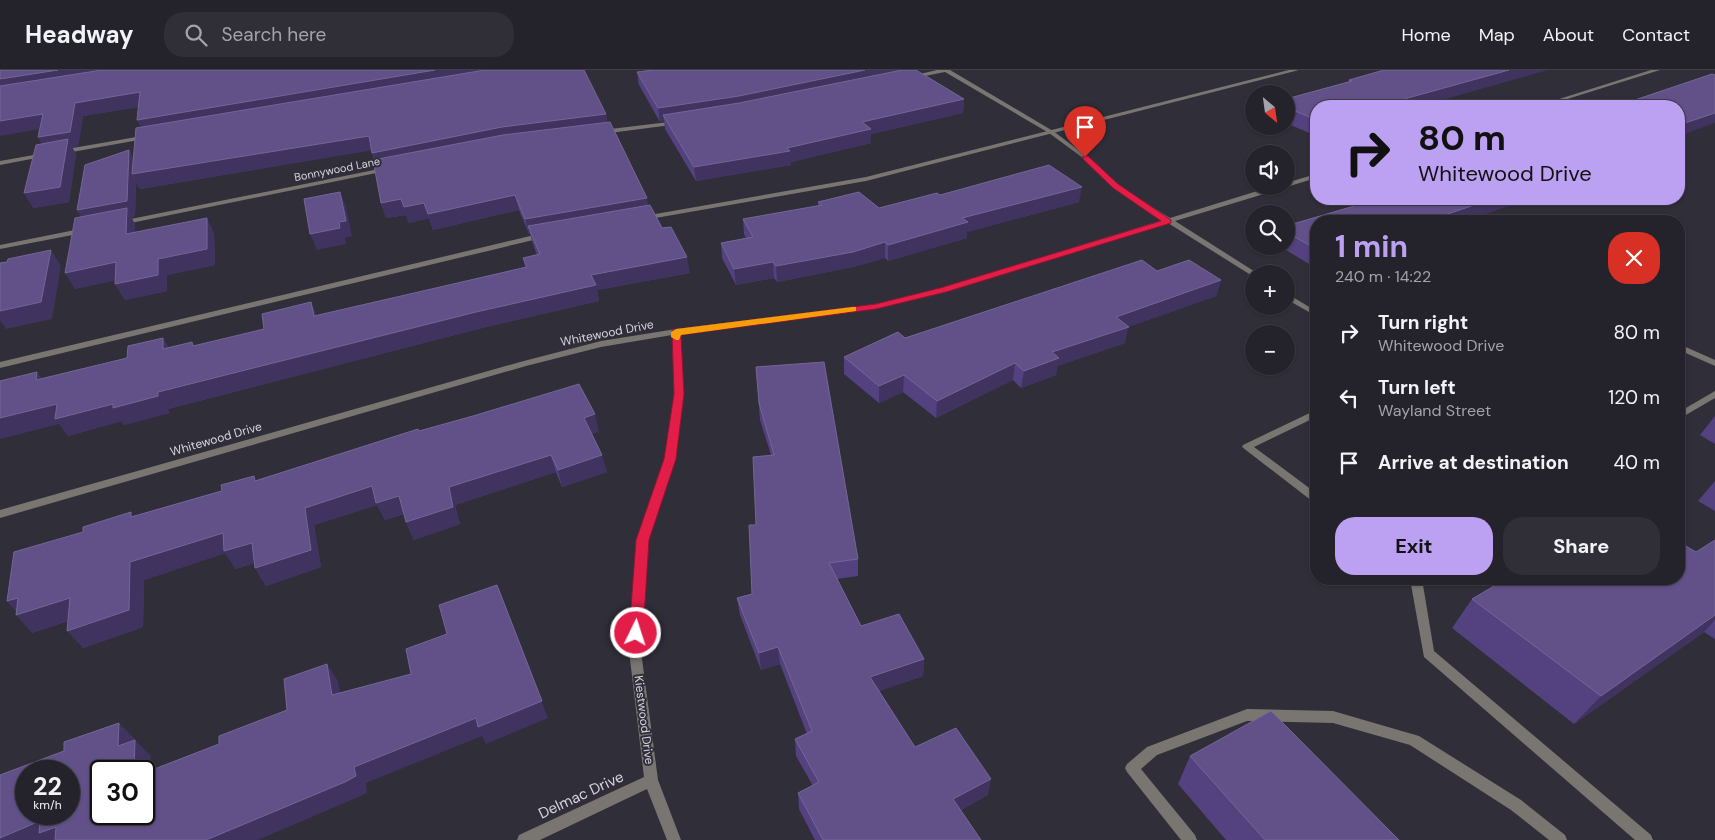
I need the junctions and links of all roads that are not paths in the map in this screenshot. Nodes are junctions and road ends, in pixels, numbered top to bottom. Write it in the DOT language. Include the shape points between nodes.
graph roads {
  1 [pos="945,70"];
  2 [pos="1296,70"];
  3 [pos="1657,70"];
  4 [pos="906,78"];
  5 [pos="1560,100"];
  6 [pos="681,123"];
  7 [pos="598,132"];
  8 [pos="1050,132"];
  9 [pos="155,136"];
  10 [pos="58,152"];
  11 [pos="48,154"];
  12 [pos="0,163"];
  13 [pos="399,167"];
  14 [pos="1310,178"];
  15 [pos="1295,182"];
  16 [pos="1254,195"];
  17 [pos="631,220"];
  18 [pos="1168,222"];
  19 [pos="117,224"];
  20 [pos="97,228"];
  21 [pos="554,234"];
  22 [pos="0,247"];
  23 [pos="1245,269"];
  24 [pos="1295,301"];
  25 [pos="1310,310"];
  26 [pos="676,332"];
  27 [pos="1685,350"];
  28 [pos="1715,363"];
  29 [pos="0,365"];
  30 [pos="1715,394"];
  31 [pos="1685,412"];
  32 [pos="1310,416"];
  33 [pos="1310,494"];
  34 [pos="0,514"];
  35 [pos="1417,585"];
  36 [pos="651,780"];
  37 [pos="524,840"];
  38 [pos="674,840"];
  39 [pos="1190,840"];
  40 [pos="1560,840"];
  41 [pos="1646,840"];
  1 -- 4 [label="street"];
  1 -- 8 [label="street"];
  2 -- 8 [label="street"];
  3 -- 5 [label="street"];
  6 -- 7 [label="street"];
  8 -- 17 [label="street" via="866,179"];
  8 -- 18 [label="street" via="1085,157 1115,186"];
  9 -- 10 [label="street"];
  11 -- 12 [label="street"];
  13 -- 19 [label="street, Bonnywood Lane"];
  14 -- 15 [label="street"];
  16 -- 18 [label="street, Whitewood Drive"];
  18 -- 23 [label="street"];
  18 -- 26 [label="street, Whitewood Drive" via="943,290 876,306"];
  20 -- 22 [label="street"];
  21 -- 29 [label="street"];
  24 -- 25 [label="street"];
  26 -- 34 [label="street, Whitewood Drive" via="601,344 522,364"];
  26 -- 36 [label="street, Kiestwood Drive" via="679,394 670,459 642,540 635,651"];
  27 -- 28 [label="street"];
  30 -- 31 [label="street"];
  32 -- 33 [label="street" via="1247,447"];
  35 -- 41 [label="street" via="1428,653"];
  36 -- 37 [label="street, Delmac Drive"];
  36 -- 38 [label="street, Kiestwood Drive"];
  39 -- 40 [label="street" via="1132,768 1152,750 1247,715 1333,717 1414,740 1516,806"];
}
